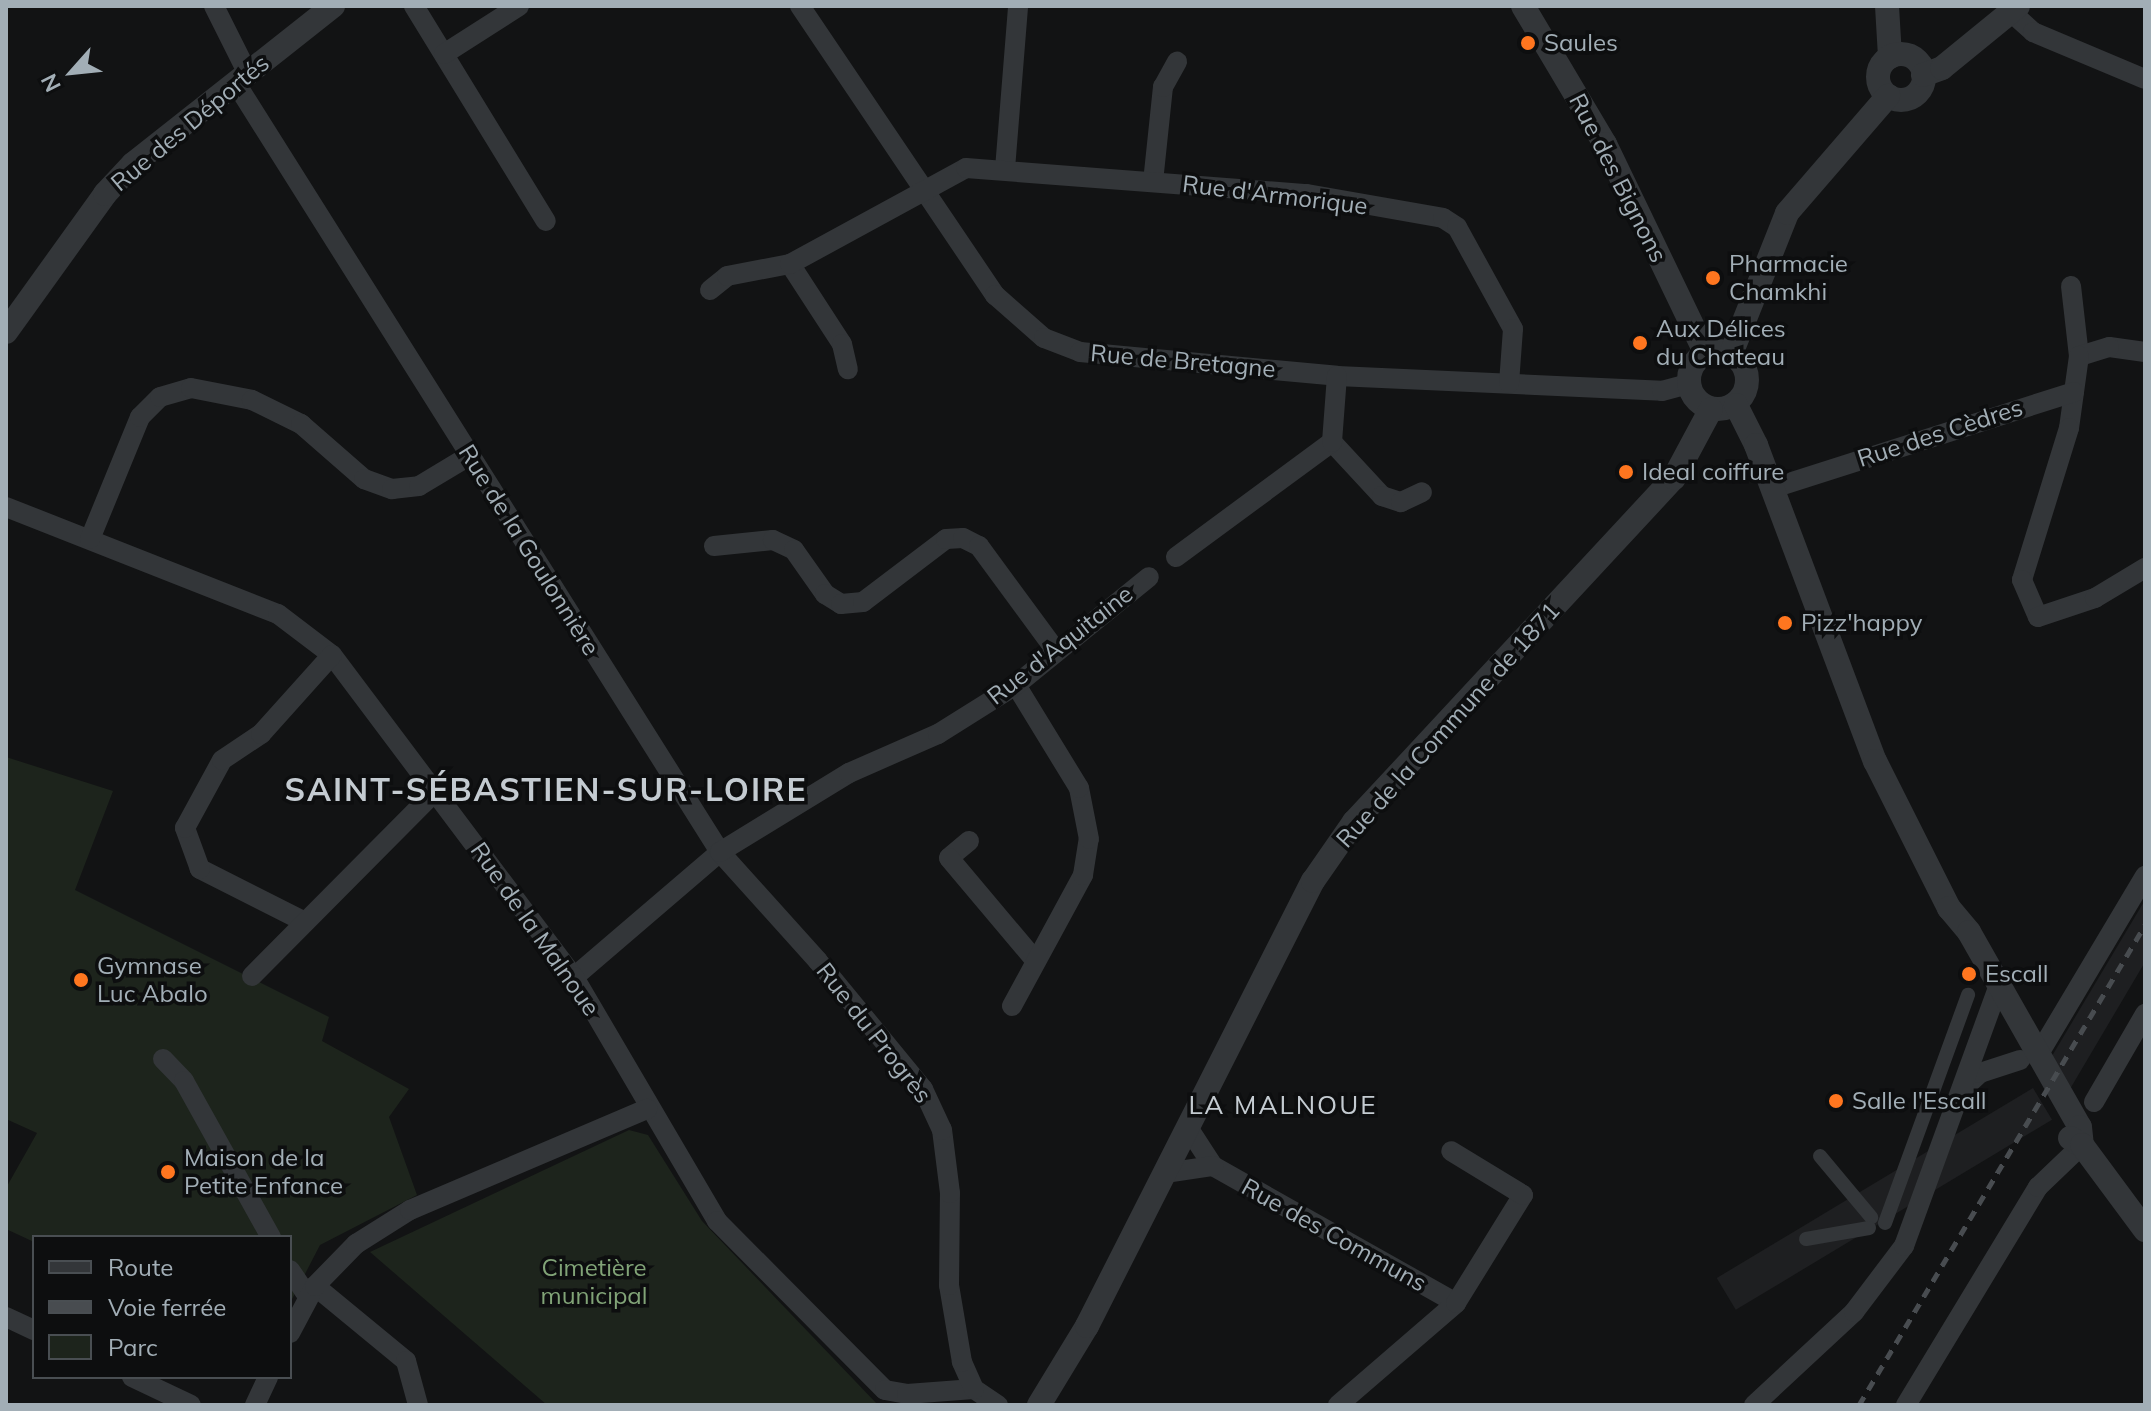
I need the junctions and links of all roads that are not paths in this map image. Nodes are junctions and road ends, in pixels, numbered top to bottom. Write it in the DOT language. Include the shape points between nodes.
graph roads {
  1 [pos="214,6"];
  2 [pos="333,6"];
  3 [pos="414,6"];
  4 [pos="519,6"];
  5 [pos="800,6"];
  6 [pos="1018,6"];
  7 [pos="1523,6"];
  8 [pos="1887,6"];
  9 [pos="2014,9"];
  10 [pos="444,54"];
  11 [pos="1890,57"];
  12 [pos="1177,62"];
  13 [pos="1923,75"];
  14 [pos="2145,79"];
  15 [pos="242,80"];
  16 [pos="1888,96"];
  17 [pos="1005,169"];
  18 [pos="1153,182"];
  19 [pos="924,189"];
  20 [pos="546,221"];
  21 [pos="790,264"];
  22 [pos="2071,286"];
  23 [pos="710,290"];
  24 [pos="6,332"];
  25 [pos="2145,352"];
  26 [pos="1706,354"];
  27 [pos="1731,354"];
  28 [pos="2079,356"];
  29 [pos="848,369"];
  30 [pos="1337,376"];
  31 [pos="1509,383"];
  32 [pos="1689,384"];
  33 [pos="2074,392"];
  34 [pos="1736,405"];
  35 [pos="1711,409"];
  36 [pos="1332,442"];
  37 [pos="469,456"];
  38 [pos="1773,488"];
  39 [pos="1422,492"];
  40 [pos="6,507"];
  41 [pos="90,539"];
  42 [pos="714,546"];
  43 [pos="1176,557"];
  44 [pos="2145,568"];
  45 [pos="1149,577"];
  46 [pos="1056,651"];
  47 [pos="332,655"];
  48 [pos="1016,685"];
  49 [pos="436,791"];
  50 [pos="969,841"];
  51 [pos="720,852"];
  52 [pos="2145,876"];
  53 [pos="305,922"];
  54 [pos="1035,960"];
  55 [pos="252,976"];
  56 [pos="574,977"];
  57 [pos="1968,995"];
  58 [pos="1994,997"];
  59 [pos="1012,1006"];
  60 [pos="2145,1014"];
  61 [pos="163,1059"];
  62 [pos="2033,1062"];
  63 [pos="1961,1091"];
  64 [pos="2094,1102"];
  65 [pos="647,1109"];
  66 [pos="1187,1126"];
  67 [pos="2082,1145"];
  68 [pos="1451,1151"];
  69 [pos="1820,1156"];
  70 [pos="1213,1166"];
  71 [pos="1165,1173"];
  72 [pos="1885,1223"];
  73 [pos="2145,1230"];
  74 [pos="270,1235"];
  75 [pos="1806,1239"];
  76 [pos="292,1272"];
  77 [pos="311,1291"];
  78 [pos="1456,1303"];
  79 [pos="6,1317"];
  80 [pos="32,1329"];
  81 [pos="292,1329"];
  82 [pos="136,1379"];
  83 [pos="267,1379"];
  84 [pos="974,1389"];
  85 [pos="191,1405"];
  86 [pos="255,1405"];
  87 [pos="418,1405"];
  88 [pos="998,1405"];
  89 [pos="1039,1405"];
  90 [pos="1338,1405"];
  91 [pos="1754,1405"];
  92 [pos="1906,1405"];
  1 -- 15 [label="street, Rue de la Goulonnière"];
  2 -- 15 [label="street, Rue des Déportés"];
  3 -- 10 [label="street"];
  4 -- 10 [label="street"];
  5 -- 19 [label="street, Rue de Bretagne"];
  6 -- 17 [label="street"];
  7 -- 26 [label="street, Rue des Bignons" via="1605,144"];
  8 -- 11 [label="street" via="1884,32"];
  9 -- 13 [label="street" via="1942,68"];
  9 -- 14 [label="street" via="2033,32"];
  10 -- 20 [label="street"];
  11 -- 13 [label="street" via="1912,57"];
  11 -- 16 [label="street" via="1878,76"];
  12 -- 18 [label="street" via="1163,87"];
  13 -- 16 [label="street" via="1911,97"];
  15 -- 24 [label="street, Rue des Déportés" via="133,164 105,194"];
  15 -- 37 [label="street, Rue de la Goulonnière"];
  16 -- 27 [label="street" via="1787,213"];
  17 -- 18 [label="street, Rue d'Armorique"];
  17 -- 19 [label="street, Rue d'Armorique" via="966,168"];
  18 -- 31 [label="street, Rue d'Armorique" via="1307,194 1443,218 1457,227 1513,329"];
  19 -- 21 [label="street, Rue d'Armorique"];
  19 -- 30 [label="street, Rue de Bretagne" via="995,295 1044,338 1080,352"];
  21 -- 23 [label="street, Rue d'Armorique" via="727,276"];
  21 -- 29 [label="street" via="842,344"];
  22 -- 28 [label="street"];
  25 -- 28 [label="street" via="2109,347"];
  26 -- 27 [label="street"];
  26 -- 32 [label="street" via="1691,369"];
  27 -- 34 [label="street" via="1748,377"];
  28 -- 33 [label="street"];
  30 -- 31 [label="street, Rue de Bretagne"];
  30 -- 36 [label="street"];
  31 -- 32 [label="street, Rue de Bretagne" via="1662,391"];
  32 -- 35 [label="street" via="1694,397"];
  33 -- 38 [label="street, Rue des Cèdres"];
  33 -- 44 [label="street" via="2069,428 2022,580 2038,617 2095,598"];
  34 -- 35 [label="street"];
  34 -- 38 [label="street"];
  35 -- 66 [label="street, Rue de la Commune de 1871" via="1688,457 1645,512 1354,822 1313,881"];
  36 -- 39 [label="street" via="1382,496 1401,502"];
  36 -- 43 [label="street"];
  37 -- 41 [label="street" via="419,486 392,489 364,479 301,424 252,400 191,388 160,397 140,417"];
  37 -- 51 [label="street, Rue de la Goulonnière"];
  38 -- 58 [label="street" via="1875,761"];
  40 -- 41 [label="street, Rue de la Malnoue"];
  41 -- 47 [label="street, Rue de la Malnoue" via="278,614"];
  42 -- 46 [label="street" via="773,540 794,550 825,594 841,604 863,602 946,539 963,538 979,546"];
  45 -- 46 [label="street, Rue d'Aquitaine"];
  46 -- 48 [label="street, Rue d'Aquitaine"];
  47 -- 49 [label="street, Rue de la Malnoue"];
  47 -- 53 [label="street" via="261,734 222,760 185,828 200,869"];
  48 -- 51 [label="street, Rue d'Aquitaine" via="938,734 849,773"];
  48 -- 54 [label="street" via="1079,788 1089,839 1083,875"];
  49 -- 53 [label="street"];
  49 -- 56 [label="street, Rue de la Malnoue"];
  50 -- 54 [label="street" via="949,858"];
  51 -- 56 [label="street"];
  51 -- 84 [label="street, Rue du Progrès" via="923,1089 942,1130 950,1193 949,1285 962,1362"];
  52 -- 62 [label="street"];
  53 -- 55 [label="street"];
  54 -- 59 [label="street"];
  56 -- 65 [label="street, Rue de la Malnoue"];
  57 -- 72 [label="street"];
  58 -- 62 [label="street"];
  58 -- 63 [label="street"];
  60 -- 64 [label="street"];
  61 -- 74 [label="street" via="184,1081"];
  62 -- 63 [label="street" via="1980,1073"];
  62 -- 67 [label="street" via="2080,1127"];
  62 -- 67 [label="street" via="2044,1097 2070,1137"];
  63 -- 91 [label="street" via="1897,1256 1847,1318"];
  65 -- 77 [label="street" via="410,1210 356,1244"];
  65 -- 84 [label="street, Rue de la Malnoue" via="717,1221 874,1383 907,1394"];
  66 -- 70 [label="street, Rue des Communs"];
  66 -- 71 [label="street, Rue de la Commune de 1871"];
  67 -- 73 [label="street"];
  67 -- 92 [label="street" via="2038,1187"];
  68 -- 78 [label="street" via="1523,1195"];
  69 -- 75 [label="street" via="1870,1222"];
  70 -- 71 [label="street, Rue des Communs"];
  70 -- 78 [label="street, Rue des Communs"];
  71 -- 89 [label="street, Rue de la Commune de 1871" via="1065,1367"];
  76 -- 77 [label="street"];
  77 -- 81 [label="street"];
  77 -- 87 [label="street" via="406,1361"];
  78 -- 90 [label="street"];
  79 -- 80 [label="street"];
  82 -- 85 [label="street"];
  83 -- 86 [label="street"];
  84 -- 88 [label="street"];
}
